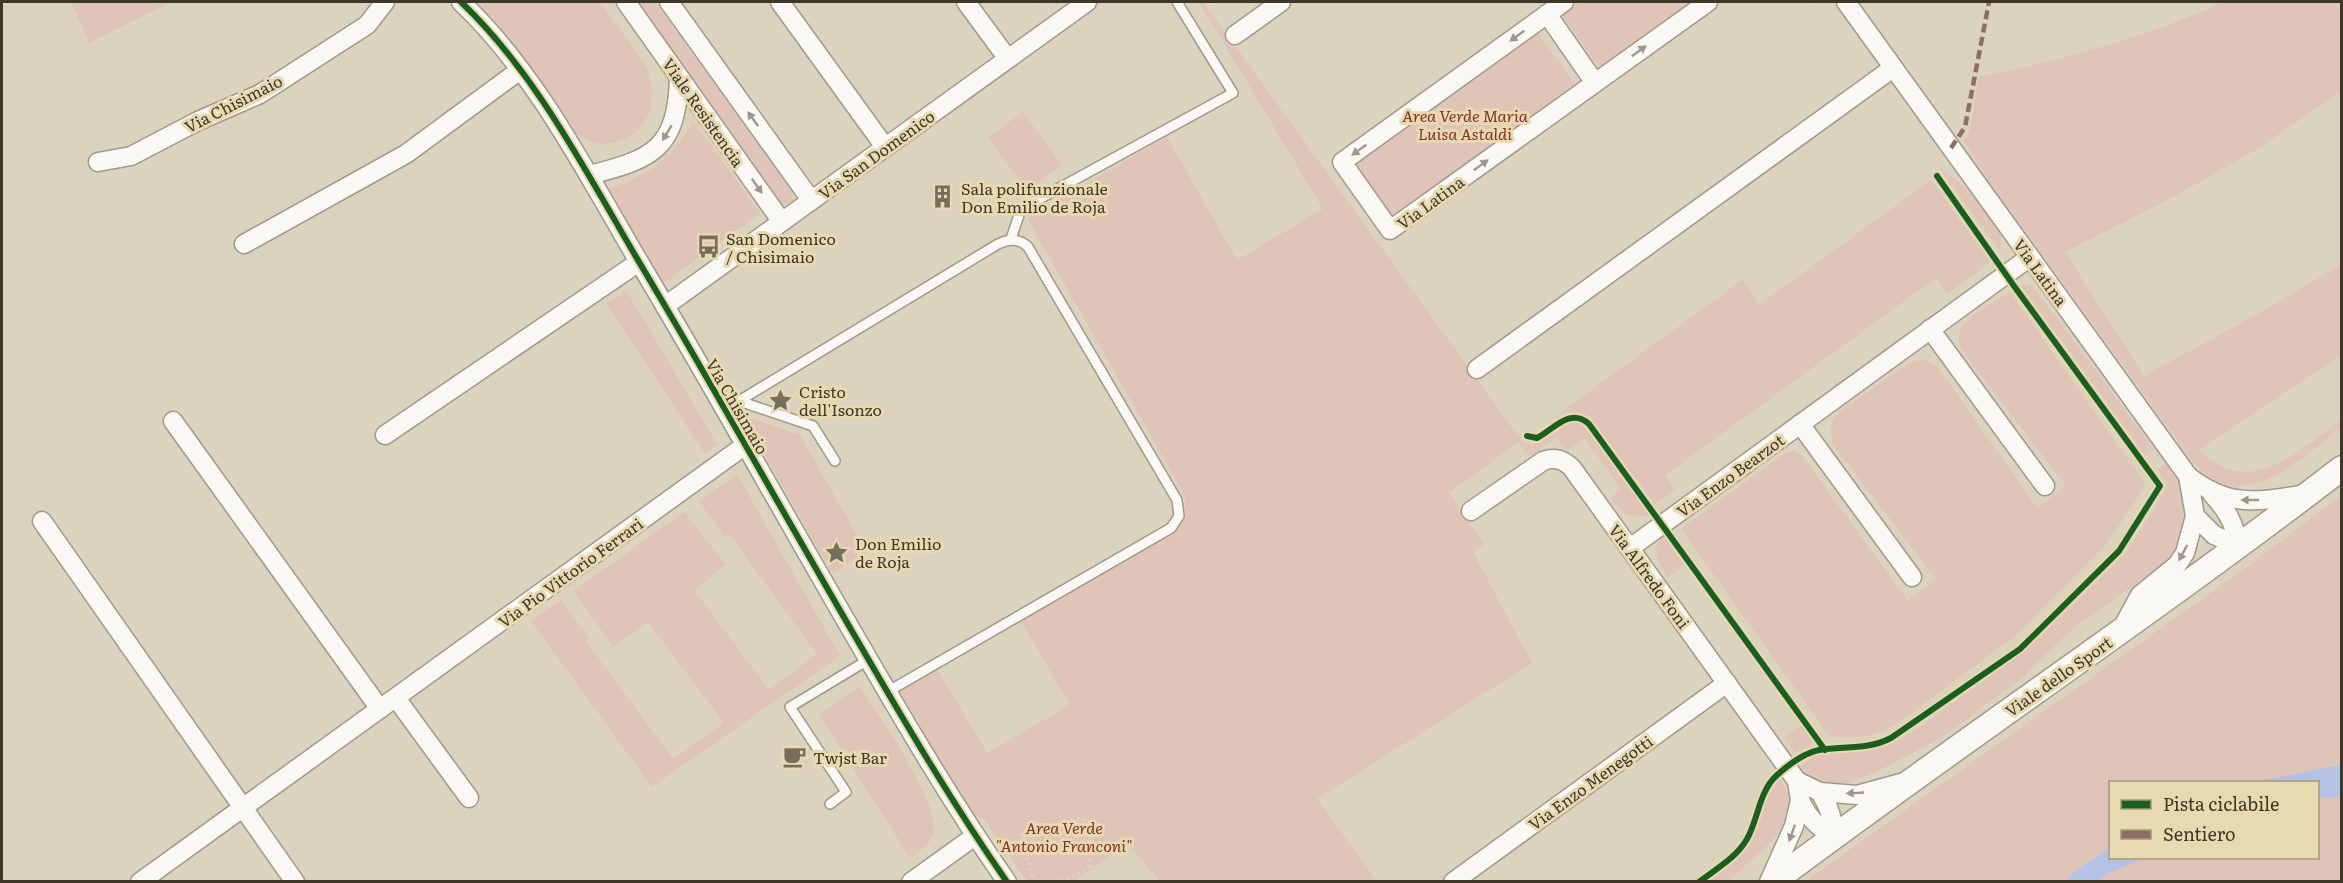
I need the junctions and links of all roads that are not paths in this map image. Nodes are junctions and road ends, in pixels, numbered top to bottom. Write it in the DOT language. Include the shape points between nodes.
graph roads {
  1 [pos="385,2"];
  2 [pos="460,2"];
  3 [pos="626,2"];
  4 [pos="669,2"];
  5 [pos="780,2"];
  6 [pos="966,2"];
  7 [pos="1088,2"];
  8 [pos="1177,2"];
  9 [pos="1281,2"];
  10 [pos="1564,2"];
  11 [pos="1708,2"];
  12 [pos="1846,2"];
  13 [pos="1547,14"];
  14 [pos="1235,35"];
  15 [pos="1008,59"];
  16 [pos="1893,68"];
  17 [pos="520,70"];
  18 [pos="679,77"];
  19 [pos="1595,82"];
  20 [pos="885,147"];
  21 [pos="98,162"];
  22 [pos="590,175"];
  23 [pos="811,200"];
  24 [pos="782,222"];
  25 [pos="1011,239"];
  26 [pos="244,244"];
  27 [pos="2030,257"];
  28 [pos="639,262"];
  29 [pos="665,306"];
  30 [pos="1930,330"];
  31 [pos="1477,369"];
  32 [pos="732,405"];
  33 [pos="173,422"];
  34 [pos="1800,424"];
  35 [pos="385,435"];
  36 [pos="744,446"];
  37 [pos="835,461"];
  38 [pos="2342,468"];
  39 [pos="2188,476"];
  40 [pos="2045,486"];
  41 [pos="2212,494"];
  42 [pos="2308,494"];
  43 [pos="1471,511"];
  44 [pos="2195,516"];
  45 [pos="42,521"];
  46 [pos="2238,546"];
  47 [pos="1630,548"];
  48 [pos="1912,577"];
  49 [pos="2120,633"];
  50 [pos="868,660"];
  51 [pos="1727,683"];
  52 [pos="887,692"];
  53 [pos="396,698"];
  54 [pos="381,709"];
  55 [pos="1789,772"];
  56 [pos="1912,779"];
  57 [pos="1820,792"];
  58 [pos="469,798"];
  59 [pos="1800,800"];
  60 [pos="830,804"];
  61 [pos="244,808"];
  62 [pos="975,836"];
  63 [pos="1833,836"];
  64 [pos="140,882"];
  65 [pos="296,882"];
  66 [pos="911,882"];
  67 [pos="1007,882"];
  68 [pos="1453,882"];
  69 [pos="1771,882"];
  1 -- 21 [label="street, Via Chisimaio" via="367,25 260,94 131,156"];
  2 -- 17 [label="street, Via Chisimaio"];
  3 -- 18 [label="street, Viale Resistencia"];
  23 -- 4 [label="street, one-way"];
  5 -- 20 [label="street"];
  6 -- 15 [label="street"];
  7 -- 15 [label="street, Via San Domenico"];
  8 -- 25 [label="lane" via="1233,93 1021,209"];
  9 -- 14 [label="street"];
  10 -- 13 [label="street, Via Latina"];
  19 -- 11 [label="street, Via Latina, one-way"];
  12 -- 16 [label="street, Via Latina"];
  13 -- 19 [label="street"];
  13 -- 19 [label="street, Via Latina, one-way" via="1342,162 1390,230"];
  15 -- 20 [label="street, Via San Domenico"];
  16 -- 27 [label="street, Via Latina"];
  16 -- 31 [label="street"];
  17 -- 22 [label="street, Via Chisimaio"];
  17 -- 26 [label="street" via="406,154"];
  18 -- 22 [label="street, one-way" via="675,118 658,146 646,157"];
  18 -- 24 [label="street, Viale Resistencia, one-way"];
  20 -- 23 [label="street, Via San Domenico"];
  22 -- 28 [label="street, Via Chisimaio"];
  23 -- 24 [label="street, Via San Domenico"];
  24 -- 29 [label="street, Via San Domenico"];
  25 -- 32 [label="lane"];
  25 -- 52 [label="lane" via="1028,247 1177,500 1178,520 1171,528"];
  27 -- 30 [label="street, Via Enzo Bearzot" via="2010,280"];
  27 -- 39 [label="street, Via Latina"];
  28 -- 29 [label="street, Via Chisimaio"];
  28 -- 35 [label="street"];
  29 -- 32 [label="street, Via Chisimaio"];
  30 -- 34 [label="street, Via Enzo Bearzot"];
  30 -- 40 [label="street"];
  32 -- 36 [label="street, Via Chisimaio"];
  32 -- 37 [label="lane" via="813,426"];
  33 -- 54 [label="street"];
  34 -- 47 [label="street, Via Enzo Bearzot"];
  34 -- 48 [label="street, Via Enzo Bearzot"];
  36 -- 50 [label="street, Via Chisimaio"];
  36 -- 53 [label="street, Via Pio Vittorio Ferrari"];
  38 -- 42 [label="street, Viale dello Sport"];
  39 -- 41 [label="street, Via Latina"];
  39 -- 44 [label="street, Via Latina"];
  42 -- 41 [label="street, Via Latina, one-way" via="2243,500"];
  41 -- 46 [label="street, Via Latina" via="2231,519"];
  42 -- 46 [label="street, Viale dello Sport"];
  43 -- 47 [label="street, Via Alfredo Foni" via="1535,465 1559,459 1572,468"];
  44 -- 46 [label="street" via="2214,535"];
  44 -- 49 [label="street, Via Latina, one-way" via="2185,553 2177,565 2140,595"];
  45 -- 61 [label="street"];
  46 -- 49 [label="street, Viale dello Sport"];
  47 -- 51 [label="street, Via Alfredo Foni"];
  49 -- 56 [label="street, Viale dello Sport"];
  50 -- 52 [label="street, Via Chisimaio"];
  50 -- 60 [label="lane" via="790,707 846,792"];
  51 -- 55 [label="street, Via Alfredo Foni"];
  51 -- 68 [label="street, Via Enzo Menegotti"];
  52 -- 62 [label="street, Via Chisimaio"];
  53 -- 54 [label="street, Via Pio Vittorio Ferrari"];
  53 -- 58 [label="street"];
  54 -- 61 [label="street, Via Pio Vittorio Ferrari"];
  55 -- 57 [label="street, Via Alfredo Foni"];
  55 -- 59 [label="street, Via Alfredo Foni"];
  56 -- 57 [label="street, Via Alfredo Foni, one-way" via="1857,795"];
  56 -- 63 [label="street, Viale dello Sport"];
  57 -- 63 [label="street" via="1834,824"];
  59 -- 63 [label="street, Via Alfredo Foni" via="1816,825"];
  59 -- 69 [label="street, Via Alfredo Foni, one-way" via="1794,826"];
  61 -- 64 [label="street, Via Pio Vittorio Ferrari"];
  61 -- 65 [label="street"];
  62 -- 66 [label="street"];
  62 -- 67 [label="street, Via Chisimaio"];
  63 -- 69 [label="street, Viale dello Sport"];
}
